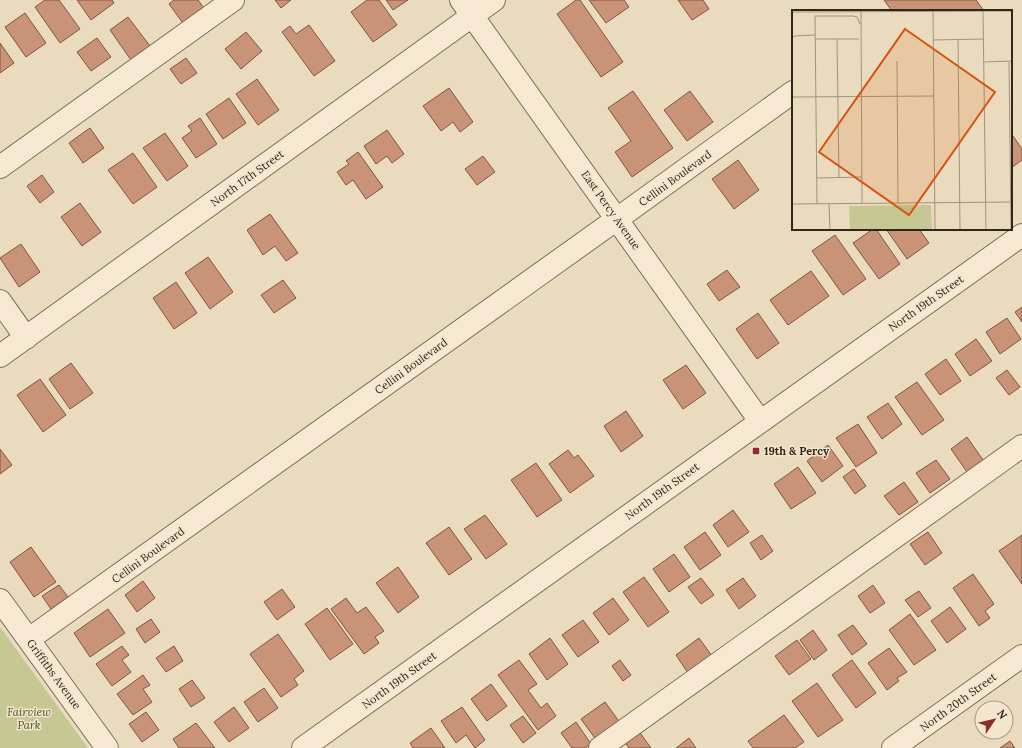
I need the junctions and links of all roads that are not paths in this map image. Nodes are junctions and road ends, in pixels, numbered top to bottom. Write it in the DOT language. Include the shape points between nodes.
graph roads {
  1 [pos="233,0"];
  2 [pos="494,0"];
  3 [pos="467,8"];
  4 [pos="792,93"];
  5 [pos="0,167"];
  6 [pos="617,219"];
  7 [pos="1022,235"];
  8 [pos="0,301"];
  9 [pos="26,338"];
  10 [pos="0,356"];
  11 [pos="760,421"];
  12 [pos="1022,446"];
  13 [pos="0,600"];
  14 [pos="29,639"];
  15 [pos="1022,656"];
  16 [pos="107,748"];
  17 [pos="303,748"];
  18 [pos="600,748"];
  19 [pos="893,748"];
  1 -- 5 [label="street"];
  2 -- 3 [label="street, North 17th Street"];
  3 -- 6 [label="street, East Percy Avenue"];
  3 -- 9 [label="street, North 17th Street"];
  4 -- 6 [label="street, Cellini Boulevard"];
  6 -- 11 [label="street, East Percy Avenue"];
  6 -- 14 [label="street, Cellini Boulevard"];
  7 -- 11 [label="street, North 19th Street"];
  8 -- 9 [label="street"];
  9 -- 10 [label="street, North 17th Street"];
  11 -- 17 [label="street, North 19th Street"];
  12 -- 18 [label="street"];
  13 -- 14 [label="street, Griffiths Avenue"];
  14 -- 16 [label="street, Griffiths Avenue"];
  15 -- 19 [label="street, North 20th Street"];
}
